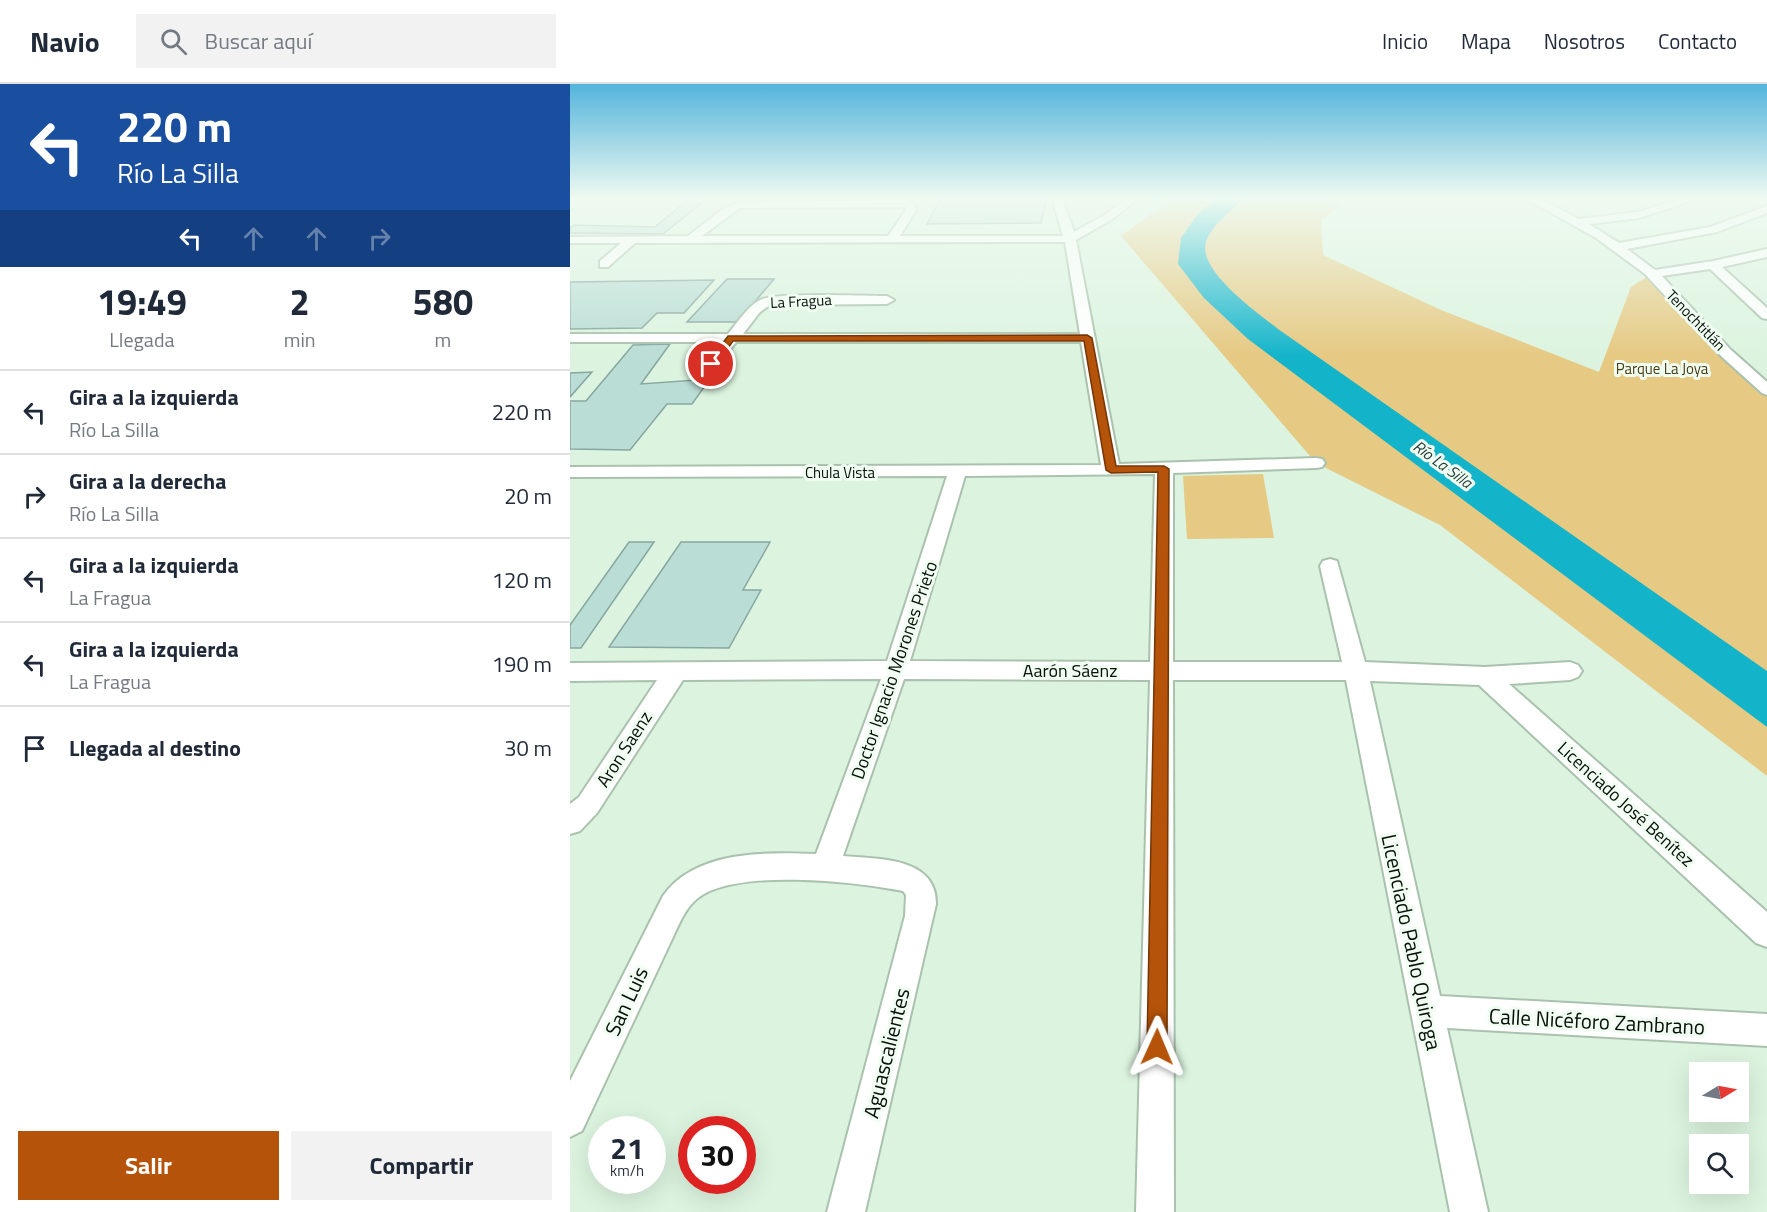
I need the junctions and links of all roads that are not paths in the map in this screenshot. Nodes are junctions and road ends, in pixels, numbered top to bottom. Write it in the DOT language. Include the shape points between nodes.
graph roads {
  1 [pos="620,251"];
  2 [pos="1072,251"];
  3 [pos="1622,251"];
  4 [pos="1766,254"];
  5 [pos="604,264"];
  6 [pos="1713,265"];
  7 [pos="1651,274"];
  8 [pos="887,300"];
  9 [pos="1767,315"];
  10 [pos="570,338"];
  11 [pos="731,338"];
  12 [pos="1087,338"];
  13 [pos="702,377"];
  14 [pos="1767,390"];
  15 [pos="1316,463"];
  16 [pos="1164,469"];
  17 [pos="958,470"];
  18 [pos="1111,470"];
  19 [pos="570,472"];
  20 [pos="1330,566"];
  21 [pos="896,670"];
  22 [pos="1162,671"];
  23 [pos="1356,671"];
  24 [pos="1569,671"];
  25 [pos="570,672"];
  26 [pos="675,673"];
  27 [pos="1485,676"];
  28 [pos="570,822"];
  29 [pos="825,867"];
  30 [pos="1767,932"];
  31 [pos="1426,1011"];
  32 [pos="1767,1030"];
  33 [pos="570,1119"];
  34 [pos="846,1212"];
  35 [pos="1155,1212"];
  36 [pos="1469,1212"];
  1 -- 5 [label="street"];
  2 -- 12 [label="street"];
  3 -- 7 [label="street, Tenochtitlán"];
  4 -- 6 [label="street"];
  6 -- 7 [label="street"];
  6 -- 9 [label="street"];
  7 -- 14 [label="street, Tenochtitlán"];
  8 -- 11 [label="street, La Fragua" via="766,301"];
  10 -- 11 [label="street, La Fragua"];
  11 -- 12 [label="street, La Fragua"];
  11 -- 13 [label="street, La Fragua"];
  12 -- 18 [label="street"];
  15 -- 16 [label="street"];
  16 -- 18 [label="street"];
  16 -- 22 [label="street"];
  17 -- 18 [label="street, Chula Vista"];
  17 -- 19 [label="street, Chula Vista"];
  17 -- 21 [label="street, Doctor Ignacio Morones Prieto"];
  20 -- 23 [label="street, Licenciado Pablo Quiroga"];
  21 -- 22 [label="street, Aarón Sáenz"];
  21 -- 26 [label="street, Aarón Sáenz"];
  21 -- 29 [label="street, Doctor Ignacio Morones Prieto"];
  22 -- 23 [label="street, Aarón Sáenz"];
  22 -- 35 [label="street"];
  23 -- 27 [label="street, Aarón Sáenz"];
  23 -- 31 [label="street, Licenciado Pablo Quiroga"];
  24 -- 27 [label="street, Aarón Sáenz"];
  25 -- 26 [label="street, Aarón Sáenz"];
  26 -- 28 [label="street, Aron Saenz" via="588,804"];
  27 -- 30 [label="street, Licenciado José Benítez"];
  29 -- 33 [label="street, San Luis" via="738,870 689,887 662,926"];
  29 -- 34 [label="street, Aguascalientes" via="909,879 918,885 921,894 920,916"];
  31 -- 32 [label="street, Calle Nicéforo Zambrano"];
  31 -- 36 [label="street, Licenciado Pablo Quiroga"];
}
